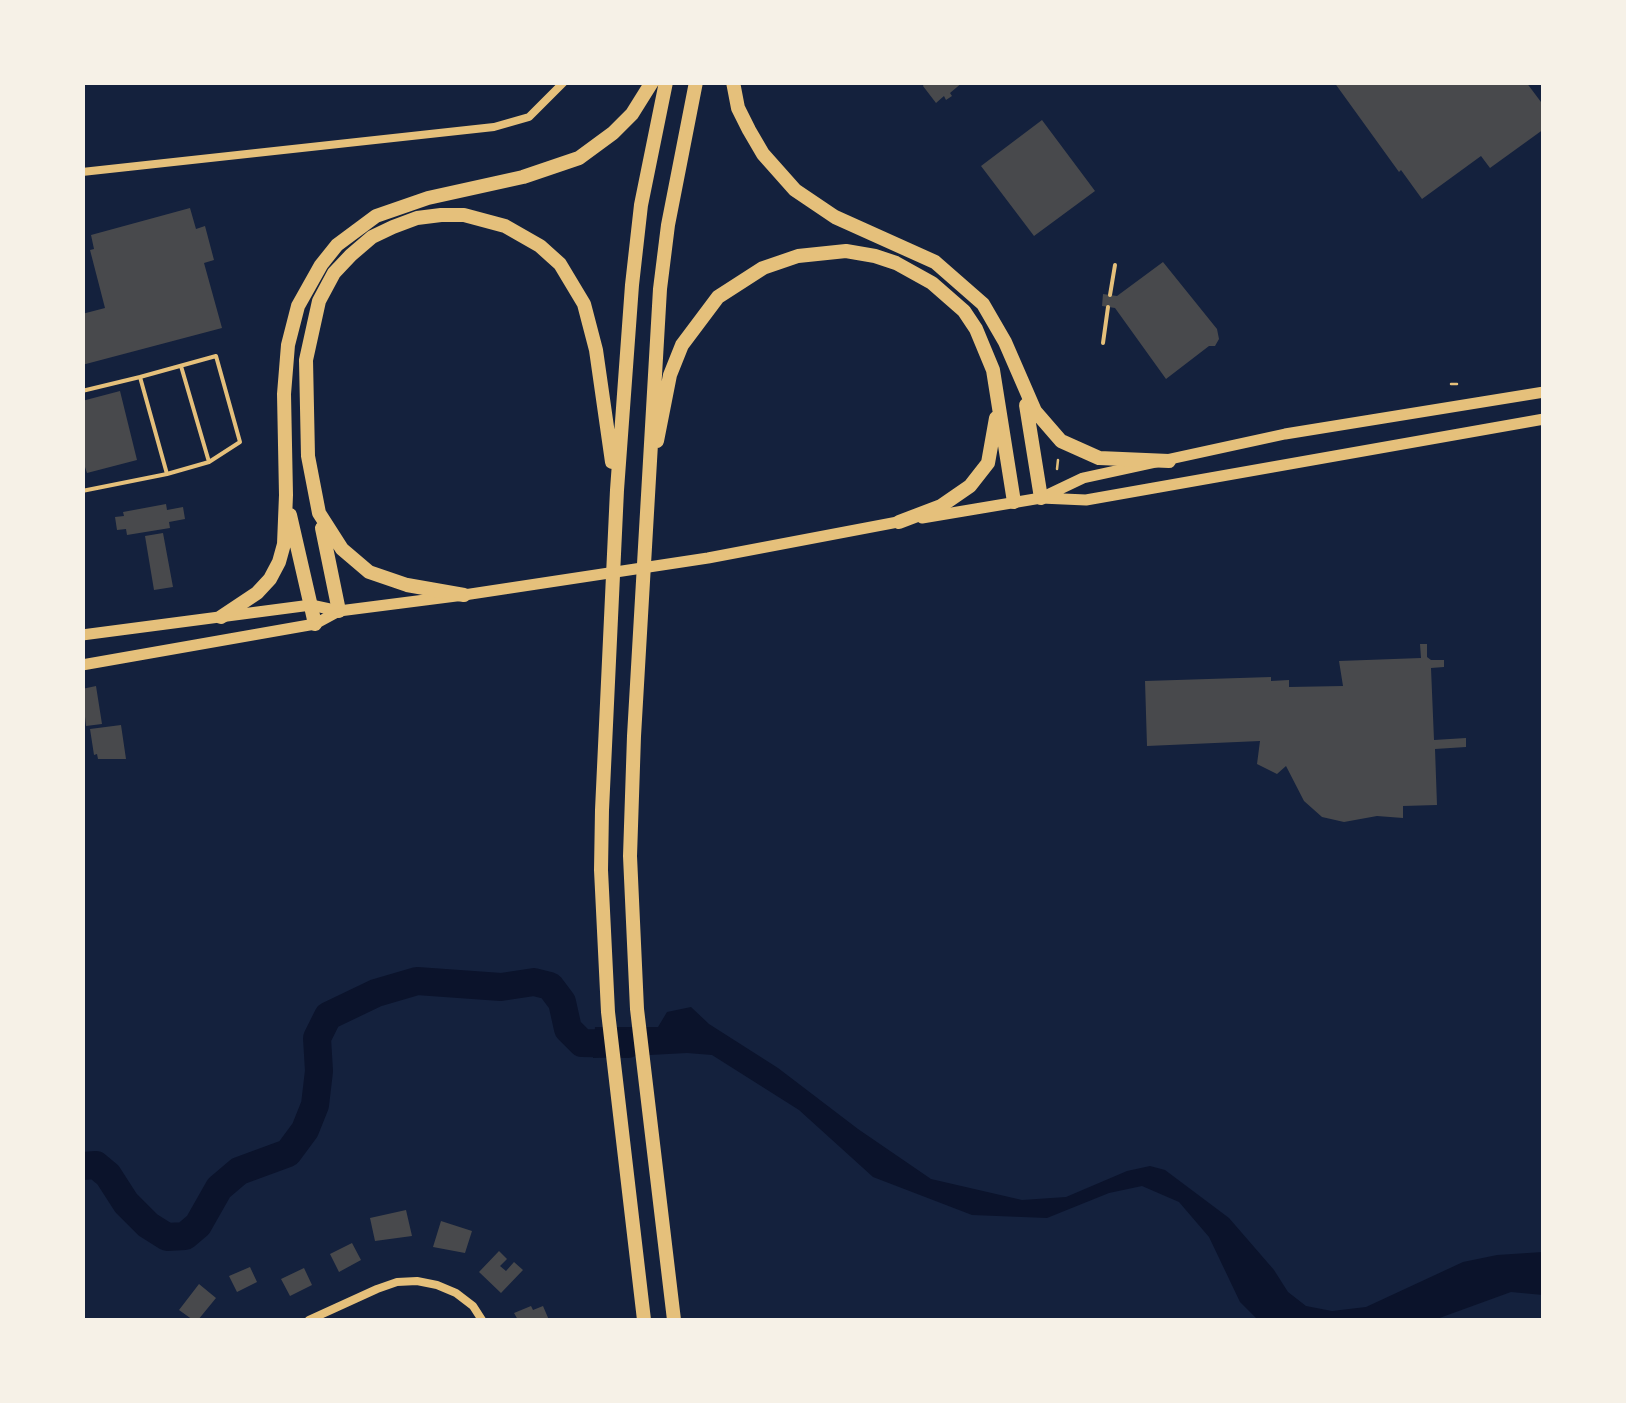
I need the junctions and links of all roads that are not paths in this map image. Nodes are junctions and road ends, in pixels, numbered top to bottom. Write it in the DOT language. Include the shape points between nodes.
graph roads {
  1 [pos="564,82"];
  2 [pos="652,82"];
  3 [pos="666,82"];
  4 [pos="696,82"];
  5 [pos="733,82"];
  6 [pos="82,172"];
  7 [pos="1115,265"];
  8 [pos="1110,295"];
  9 [pos="1108,307"];
  10 [pos="1103,343"];
  11 [pos="181,366"];
  12 [pos="140,377"];
  13 [pos="1021,382"];
  14 [pos="996,387"];
  15 [pos="82,391"];
  16 [pos="1544,392"];
  17 [pos="1544,420"];
  18 [pos="1169,461"];
  19 [pos="209,462"];
  20 [pos="167,474"];
  21 [pos="648,486"];
  22 [pos="617,490"];
  23 [pos="82,491"];
  24 [pos="286,495"];
  25 [pos="1041,498"];
  26 [pos="1014,502"];
  27 [pos="319,513"];
  28 [pos="899,522"];
  29 [pos="464,594"];
  30 [pos="311,605"];
  31 [pos="339,611"];
  32 [pos="221,617"];
  33 [pos="315,624"];
  34 [pos="82,635"];
  35 [pos="82,665"];
  36 [pos="308,1320"];
  37 [pos="482,1320"];
  38 [pos="644,1320"];
  39 [pos="674,1320"];
  1 -- 6 [label="street" via="529,117 494,127"];
  2 -- 24 [label="highway" via="623,124 578,158 404,205 337,244 307,286 288,345"];
  3 -- 22 [label="highway" via="641,204"];
  4 -- 21 [label="highway" via="664,257"];
  5 -- 13 [label="highway" via="749,130 782,177 835,218 952,274 994,322"];
  7 -- 8 [label="lane"];
  9 -- 10 [label="lane"];
  11 -- 12 [label="lane"];
  11 -- 19 [label="lane"];
  11 -- 19 [label="lane" via="216,356 240,442"];
  12 -- 15 [label="lane"];
  12 -- 20 [label="lane"];
  13 -- 18 [label="highway" via="1046,428 1080,452 1123,462"];
  13 -- 25 [label="highway"];
  14 -- 21 [label="highway" via="987,351 964,310 916,272 846,251 798,256 742,279 689,332 670,375"];
  14 -- 26 [label="highway"];
  14 -- 28 [label="highway" via="993,445 981,474 954,498"];
  16 -- 18 [label="main road" via="1285,434"];
  17 -- 25 [label="main road" via="1086,500"];
  18 -- 25 [label="main road" via="1083,478"];
  19 -- 20 [label="lane"];
  20 -- 23 [label="lane"];
  21 -- 39 [label="highway" via="631,911"];
  22 -- 27 [label="highway" via="592,327 575,285 522,234 474,217 441,215 372,237 334,273 318,301 306,396"];
  22 -- 38 [label="highway" via="602,889 608,1012"];
  24 -- 30 [label="highway"];
  24 -- 32 [label="highway" via="284,544 270,579"];
  25 -- 26 [label="main road"];
  26 -- 28 [label="main road"];
  27 -- 29 [label="highway" via="342,549 369,572"];
  27 -- 31 [label="highway"];
  28 -- 29 [label="main road"];
  29 -- 31 [label="main road"];
  30 -- 31 [label="main road"];
  30 -- 32 [label="main road"];
  30 -- 33 [label="highway"];
  31 -- 33 [label="main road"];
  32 -- 34 [label="main road"];
  33 -- 35 [label="main road"];
  36 -- 37 [label="street" via="377,1288 417,1281 456,1293"];
}
